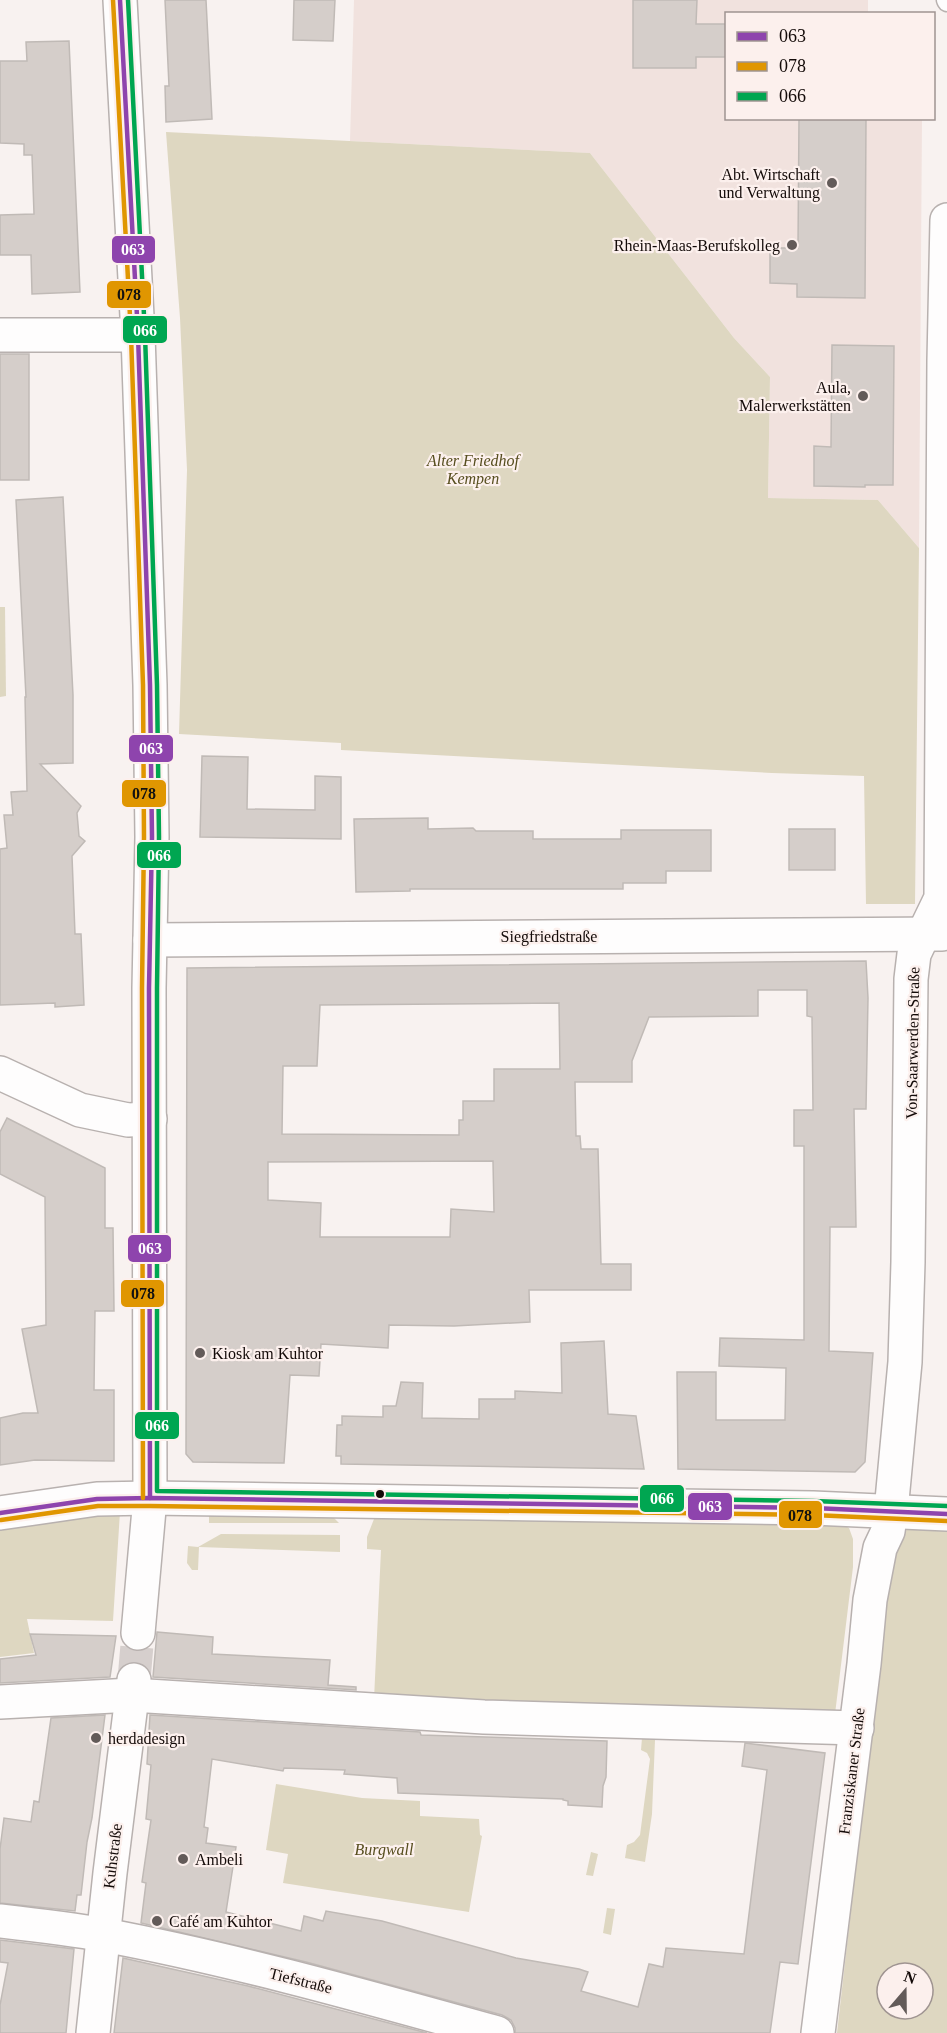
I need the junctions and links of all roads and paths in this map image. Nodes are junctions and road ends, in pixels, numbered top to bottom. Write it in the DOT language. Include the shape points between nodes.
graph roads {
  1 [pos="120,0"];
  2 [pos="947,220"];
  3 [pos="0,335"];
  4 [pos="138,335"];
  5 [pos="946,361"];
  6 [pos="935,934"];
  7 [pos="150,940"];
  8 [pos="0,1072"];
  9 [pos="150,1119"];
  10 [pos="150,1498"];
  11 [pos="891,1511"];
  12 [pos="0,1513"];
  13 [pos="947,1514"];
  14 [pos="138,1633"];
  15 [pos="133,1688"];
  16 [pos="0,1702"];
  17 [pos="857,1728"];
  18 [pos="0,1921"];
  19 [pos="103,1935"];
  20 [pos="93,2033"];
  21 [pos="498,2033"];
  22 [pos="818,2033"];
  1 -- 4 [label="street"];
  2 -- 5 [label="street, Von-Saarwerden-Straße"];
  3 -- 4 [label="street"];
  4 -- 7 [label="street" via="150,673"];
  5 -- 6 [label="street, Von-Saarwerden-Straße" via="941,898"];
  6 -- 7 [label="street, Siegfriedstraße"];
  6 -- 11 [label="street, Von-Saarwerden-Straße" via="914,954 911,979 906,1328"];
  7 -- 9 [label="street"];
  8 -- 9 [label="street" via="80,1110 128,1120"];
  9 -- 10 [label="street"];
  10 -- 11 [label="street"];
  10 -- 12 [label="street" via="97,1499"];
  10 -- 14 [label="street"];
  11 -- 13 [label="street"];
  11 -- 17 [label="street, Franziskaner Straße" via="870,1600"];
  15 -- 16 [label="street" via="96,1696"];
  15 -- 17 [label="street" via="484,1717"];
  15 -- 19 [label="street, Kuhstraße"];
  17 -- 22 [label="street, Franziskaner Straße"];
  18 -- 19 [label="street, Tiefstraße"];
  19 -- 20 [label="street, Kuhstraße"];
  19 -- 21 [label="street, Tiefstraße" via="303,1981"];
}
